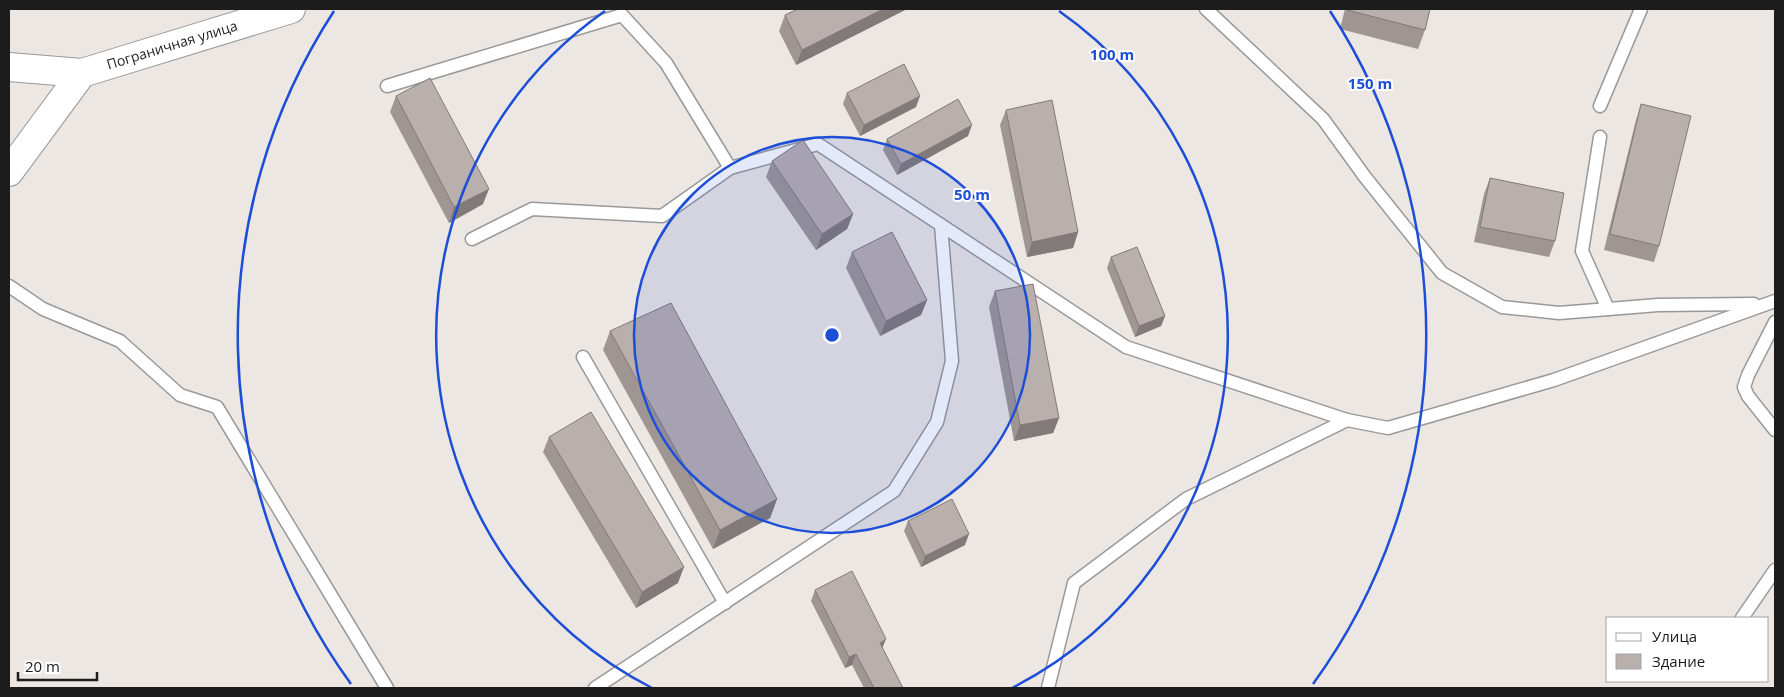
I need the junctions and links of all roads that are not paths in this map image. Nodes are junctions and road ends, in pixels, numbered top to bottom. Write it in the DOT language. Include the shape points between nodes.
graph roads {
  1 [pos="291,9"];
  2 [pos="1206,9"];
  3 [pos="1641,9"];
  4 [pos="9,67"];
  5 [pos="82,73"];
  6 [pos="387,86"];
  7 [pos="1600,106"];
  8 [pos="1600,137"];
  9 [pos="730,168"];
  10 [pos="9,172"];
  11 [pos="941,225"];
  12 [pos="472,239"];
  13 [pos="9,286"];
  14 [pos="1769,302"];
  15 [pos="1608,309"];
  16 [pos="1775,322"];
  17 [pos="583,357"];
  18 [pos="1347,420"];
  19 [pos="1775,430"];
  20 [pos="1775,570"];
  21 [pos="725,603"];
  22 [pos="1743,617"];
  23 [pos="387,688"];
  24 [pos="595,688"];
  25 [pos="1048,688"];
  1 -- 5 [label="street, Пограничная улица"];
  2 -- 15 [label="lane" via="1323,119 1442,273 1502,307 1559,313"];
  3 -- 7 [label="lane"];
  4 -- 5 [label="street"];
  5 -- 10 [label="street"];
  6 -- 9 [label="lane" via="622,15 666,63"];
  8 -- 15 [label="lane" via="1582,250"];
  9 -- 11 [label="lane" via="818,144"];
  9 -- 12 [label="lane" via="662,216 532,209"];
  11 -- 18 [label="lane" via="1126,347"];
  11 -- 21 [label="lane" via="952,361 937,422 894,490"];
  13 -- 23 [label="lane" via="43,309 120,342 180,394 217,407"];
  14 -- 15 [label="lane"];
  14 -- 18 [label="lane" via="1554,380 1388,428"];
  16 -- 19 [label="lane" via="1744,387"];
  17 -- 21 [label="lane"];
  18 -- 25 [label="lane" via="1186,499 1074,584"];
  20 -- 22 [label="lane"];
  21 -- 24 [label="lane"];
}
